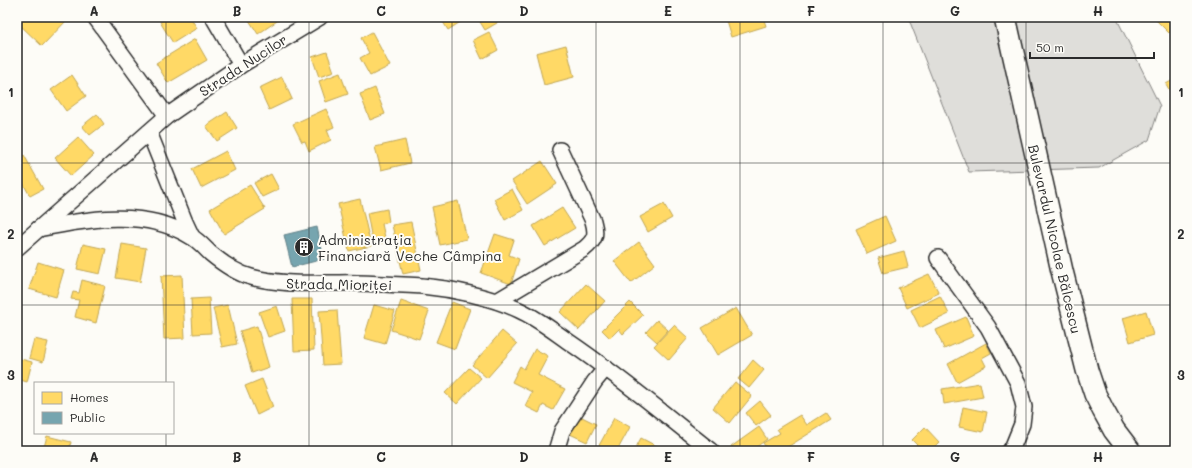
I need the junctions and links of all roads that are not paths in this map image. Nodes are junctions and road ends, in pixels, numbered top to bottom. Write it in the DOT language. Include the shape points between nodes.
graph roads {
  1 [pos="94,17"];
  2 [pos="213,17"];
  3 [pos="320,17"];
  4 [pos="1005,17"];
  5 [pos="241,65"];
  6 [pos="167,116"];
  7 [pos="149,132"];
  8 [pos="560,150"];
  9 [pos="38,229"];
  10 [pos="192,237"];
  11 [pos="17,248"];
  12 [pos="938,258"];
  13 [pos="497,301"];
  14 [pos="606,368"];
  15 [pos="556,451"];
  16 [pos="711,451"];
  17 [pos="1010,451"];
  18 [pos="1130,451"];
  1 -- 6 [label="street"];
  2 -- 5 [label="street"];
  3 -- 5 [label="street, Strada Nucilor"];
  4 -- 18 [label="street, Bulevardul Nicolae Bălcescu" via="1060,264 1087,370 1103,410"];
  5 -- 6 [label="street, Strada Nucilor"];
  6 -- 7 [label="street"];
  7 -- 9 [label="street"];
  7 -- 10 [label="street, Strada Mioriței"];
  8 -- 13 [label="street" via="593,221 595,237 584,249"];
  9 -- 10 [label="street, Strada Mioriței" via="75,222 118,218 141,219 161,223"];
  9 -- 11 [label="street"];
  10 -- 13 [label="street, Strada Mioriței" via="232,269 274,282 422,286"];
  12 -- 17 [label="street" via="988,327 1018,383 1024,407 1022,424"];
  13 -- 14 [label="street, Strada Mioriței" via="539,321"];
  14 -- 15 [label="street" via="562,431"];
  14 -- 16 [label="street, Strada Mioriței"];
}
